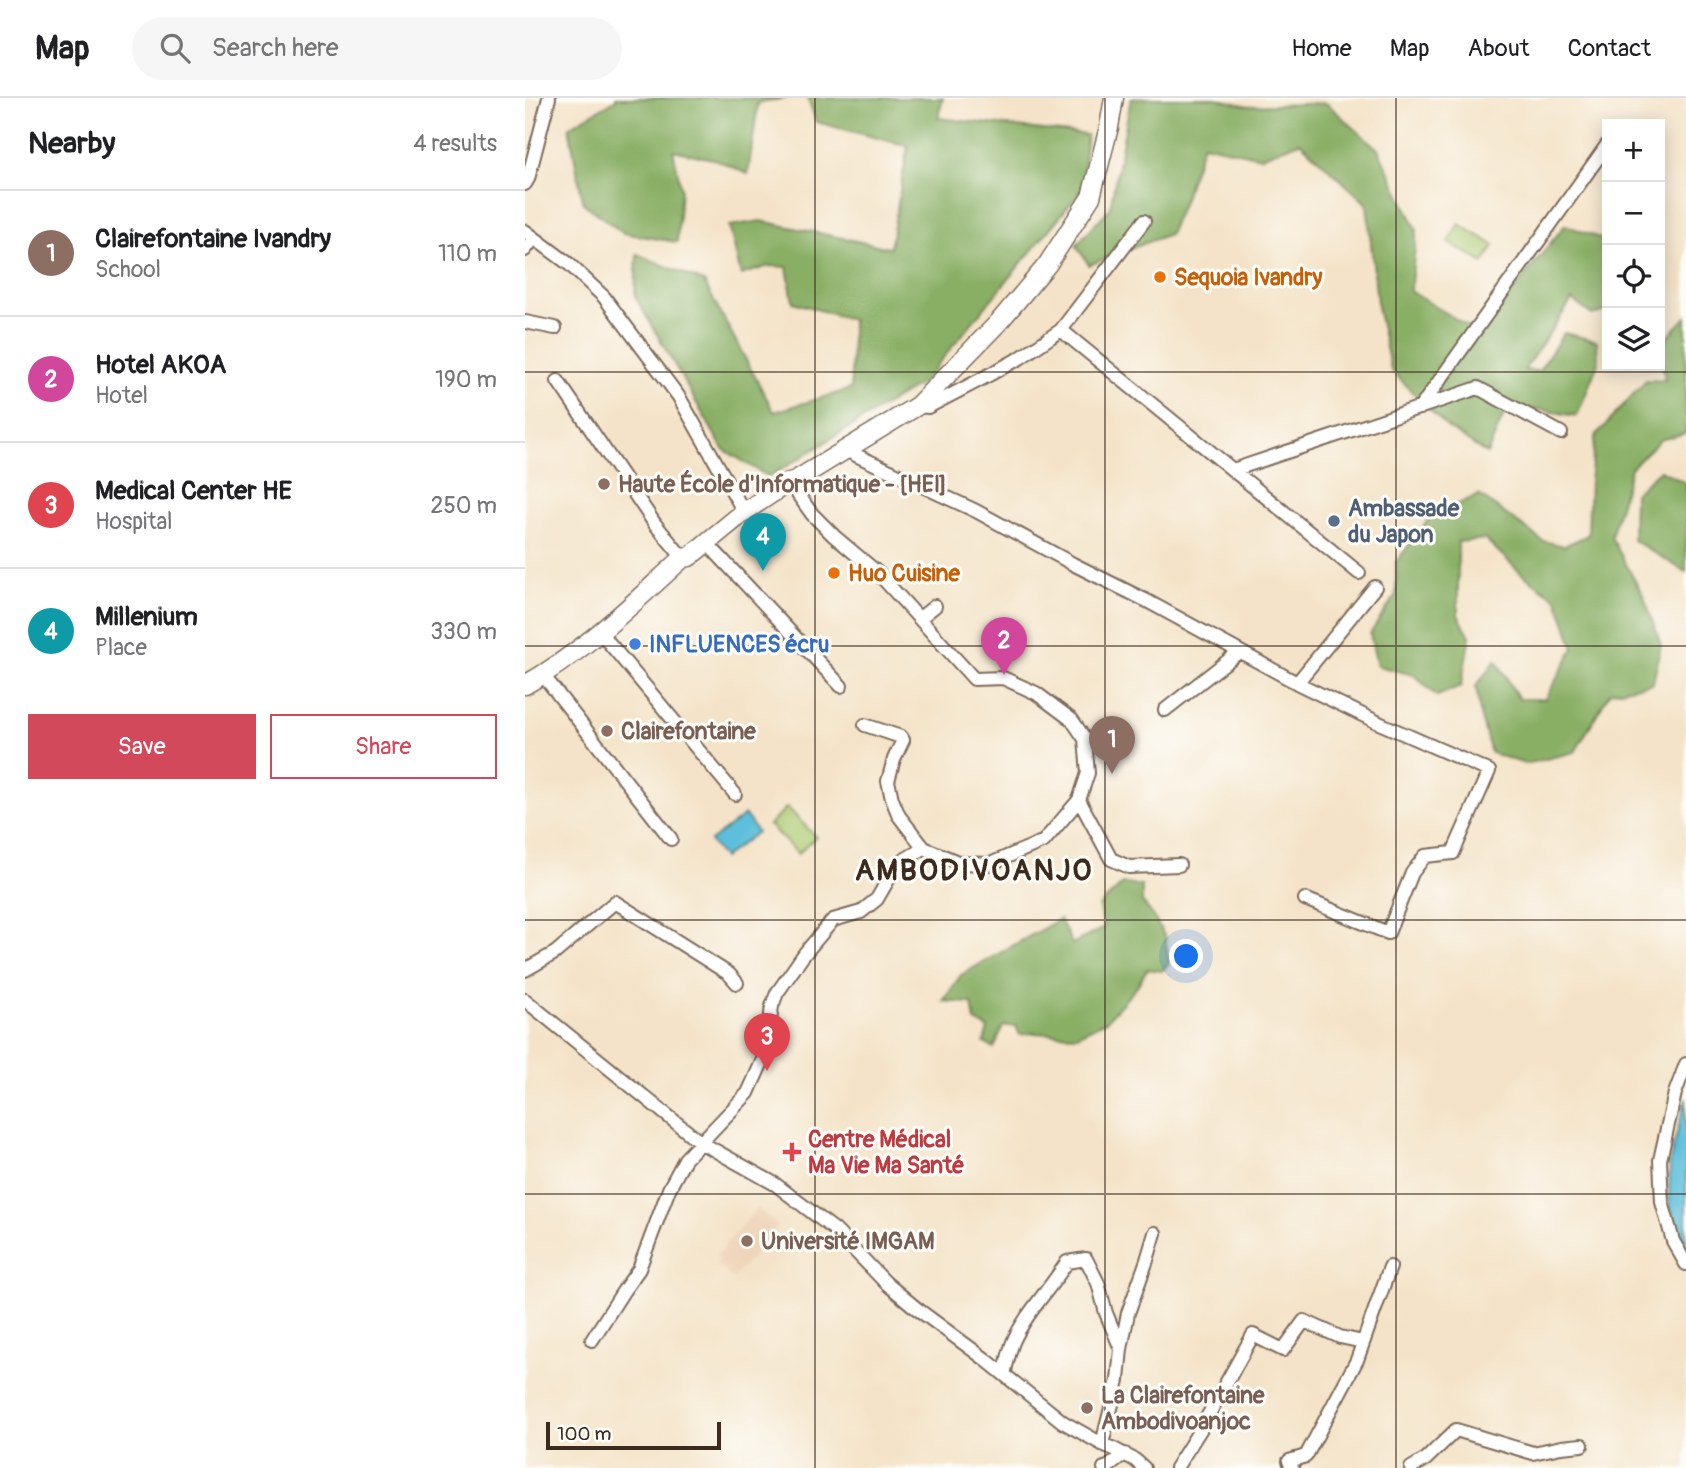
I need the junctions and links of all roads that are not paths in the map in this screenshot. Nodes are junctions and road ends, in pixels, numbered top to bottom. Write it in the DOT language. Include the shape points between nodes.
graph roads {
  1 [pos="548,98"];
  2 [pos="1114,98"];
  3 [pos="1602,152"];
  4 [pos="525,184"];
  5 [pos="1144,221"];
  6 [pos="529,235"];
  7 [pos="525,250"];
  8 [pos="525,322"];
  9 [pos="555,328"];
  10 [pos="1061,330"];
  11 [pos="558,381"];
  12 [pos="917,405"];
  13 [pos="1419,408"];
  14 [pos="1561,432"];
  15 [pos="845,450"];
  16 [pos="1233,470"];
  17 [pos="789,482"];
  18 [pos="744,512"];
  19 [pos="706,542"];
  20 [pos="683,558"];
  21 [pos="1359,573"];
  22 [pos="1375,587"];
  23 [pos="935,606"];
  24 [pos="920,618"];
  25 [pos="600,632"];
  26 [pos="1239,652"];
  27 [pos="543,675"];
  28 [pos="1297,683"];
  29 [pos="525,685"];
  30 [pos="841,686"];
  31 [pos="1165,710"];
  32 [pos="865,725"];
  33 [pos="735,794"];
  34 [pos="1079,800"];
  35 [pos="671,839"];
  36 [pos="924,848"];
  37 [pos="1179,864"];
  38 [pos="1305,899"];
  39 [pos="525,970"];
  40 [pos="737,983"];
  41 [pos="525,1000"];
  42 [pos="1686,1065"];
  43 [pos="700,1142"];
  44 [pos="1155,1233"];
  45 [pos="1686,1264"];
  46 [pos="1390,1267"];
  47 [pos="592,1340"];
  48 [pos="1363,1342"];
  49 [pos="1121,1349"];
  50 [pos="1004,1374"];
  51 [pos="1103,1444"];
  52 [pos="1583,1445"];
  53 [pos="1125,1454"];
  54 [pos="1104,1468"];
  55 [pos="1143,1468"];
  56 [pos="1177,1468"];
  57 [pos="1291,1468"];
  58 [pos="1411,1468"];
  1 -- 4 [label="street"];
  2 -- 12 [label="main road" via="1091,197 1047,265 998,323"];
  3 -- 13 [label="street"];
  5 -- 10 [label="street"];
  6 -- 7 [label="street"];
  6 -- 18 [label="street" via="604,297 679,397"];
  8 -- 9 [label="street"];
  10 -- 12 [label="street" via="1020,358 928,407"];
  10 -- 16 [label="street"];
  11 -- 20 [label="street"];
  12 -- 15 [label="main road"];
  13 -- 14 [label="street" via="1478,388"];
  13 -- 16 [label="street"];
  15 -- 17 [label="main road"];
  15 -- 26 [label="street" via="976,511"];
  16 -- 21 [label="street"];
  17 -- 18 [label="main road"];
  17 -- 24 [label="street" via="812,514"];
  18 -- 19 [label="main road"];
  19 -- 20 [label="main road"];
  19 -- 30 [label="street"];
  20 -- 25 [label="main road"];
  22 -- 28 [label="street"];
  23 -- 24 [label="street"];
  24 -- 34 [label="street" via="975,679 1003,678 1036,693 1072,720 1085,739 1087,757 1088,773"];
  25 -- 27 [label="main road"];
  25 -- 33 [label="street"];
  26 -- 28 [label="street"];
  26 -- 31 [label="street"];
  27 -- 29 [label="main road"];
  27 -- 35 [label="street"];
  28 -- 38 [label="street" via="1489,771 1453,853 1425,856 1412,873 1388,933"];
  32 -- 36 [label="street" via="904,740 888,781 899,816"];
  34 -- 36 [label="street" via="1044,841 990,864 960,863"];
  34 -- 37 [label="street" via="1111,859 1129,867"];
  36 -- 43 [label="street" via="904,860 877,899 861,912 833,920 805,953 777,993 766,1053 748,1093"];
  39 -- 40 [label="street" via="555,953 615,902"];
  41 -- 43 [label="street"];
  42 -- 45 [label="street" via="1660,1160 1662,1202 1672,1241"];
  43 -- 47 [label="street" via="669,1189 639,1269"];
  43 -- 50 [label="street" via="775,1184 835,1230 916,1308"];
  44 -- 49 [label="street"];
  46 -- 48 [label="street"];
  48 -- 56 [label="street" via="1304,1321 1283,1350 1253,1335"];
  48 -- 57 [label="street" via="1306,1456 1289,1461"];
  49 -- 50 [label="street" via="1086,1259 1067,1262 1013,1342"];
  49 -- 51 [label="street"];
  50 -- 51 [label="street" via="1063,1422"];
  51 -- 53 [label="street"];
  52 -- 58 [label="street" via="1533,1453 1456,1430"];
  53 -- 54 [label="street"];
  53 -- 55 [label="street"];
}
